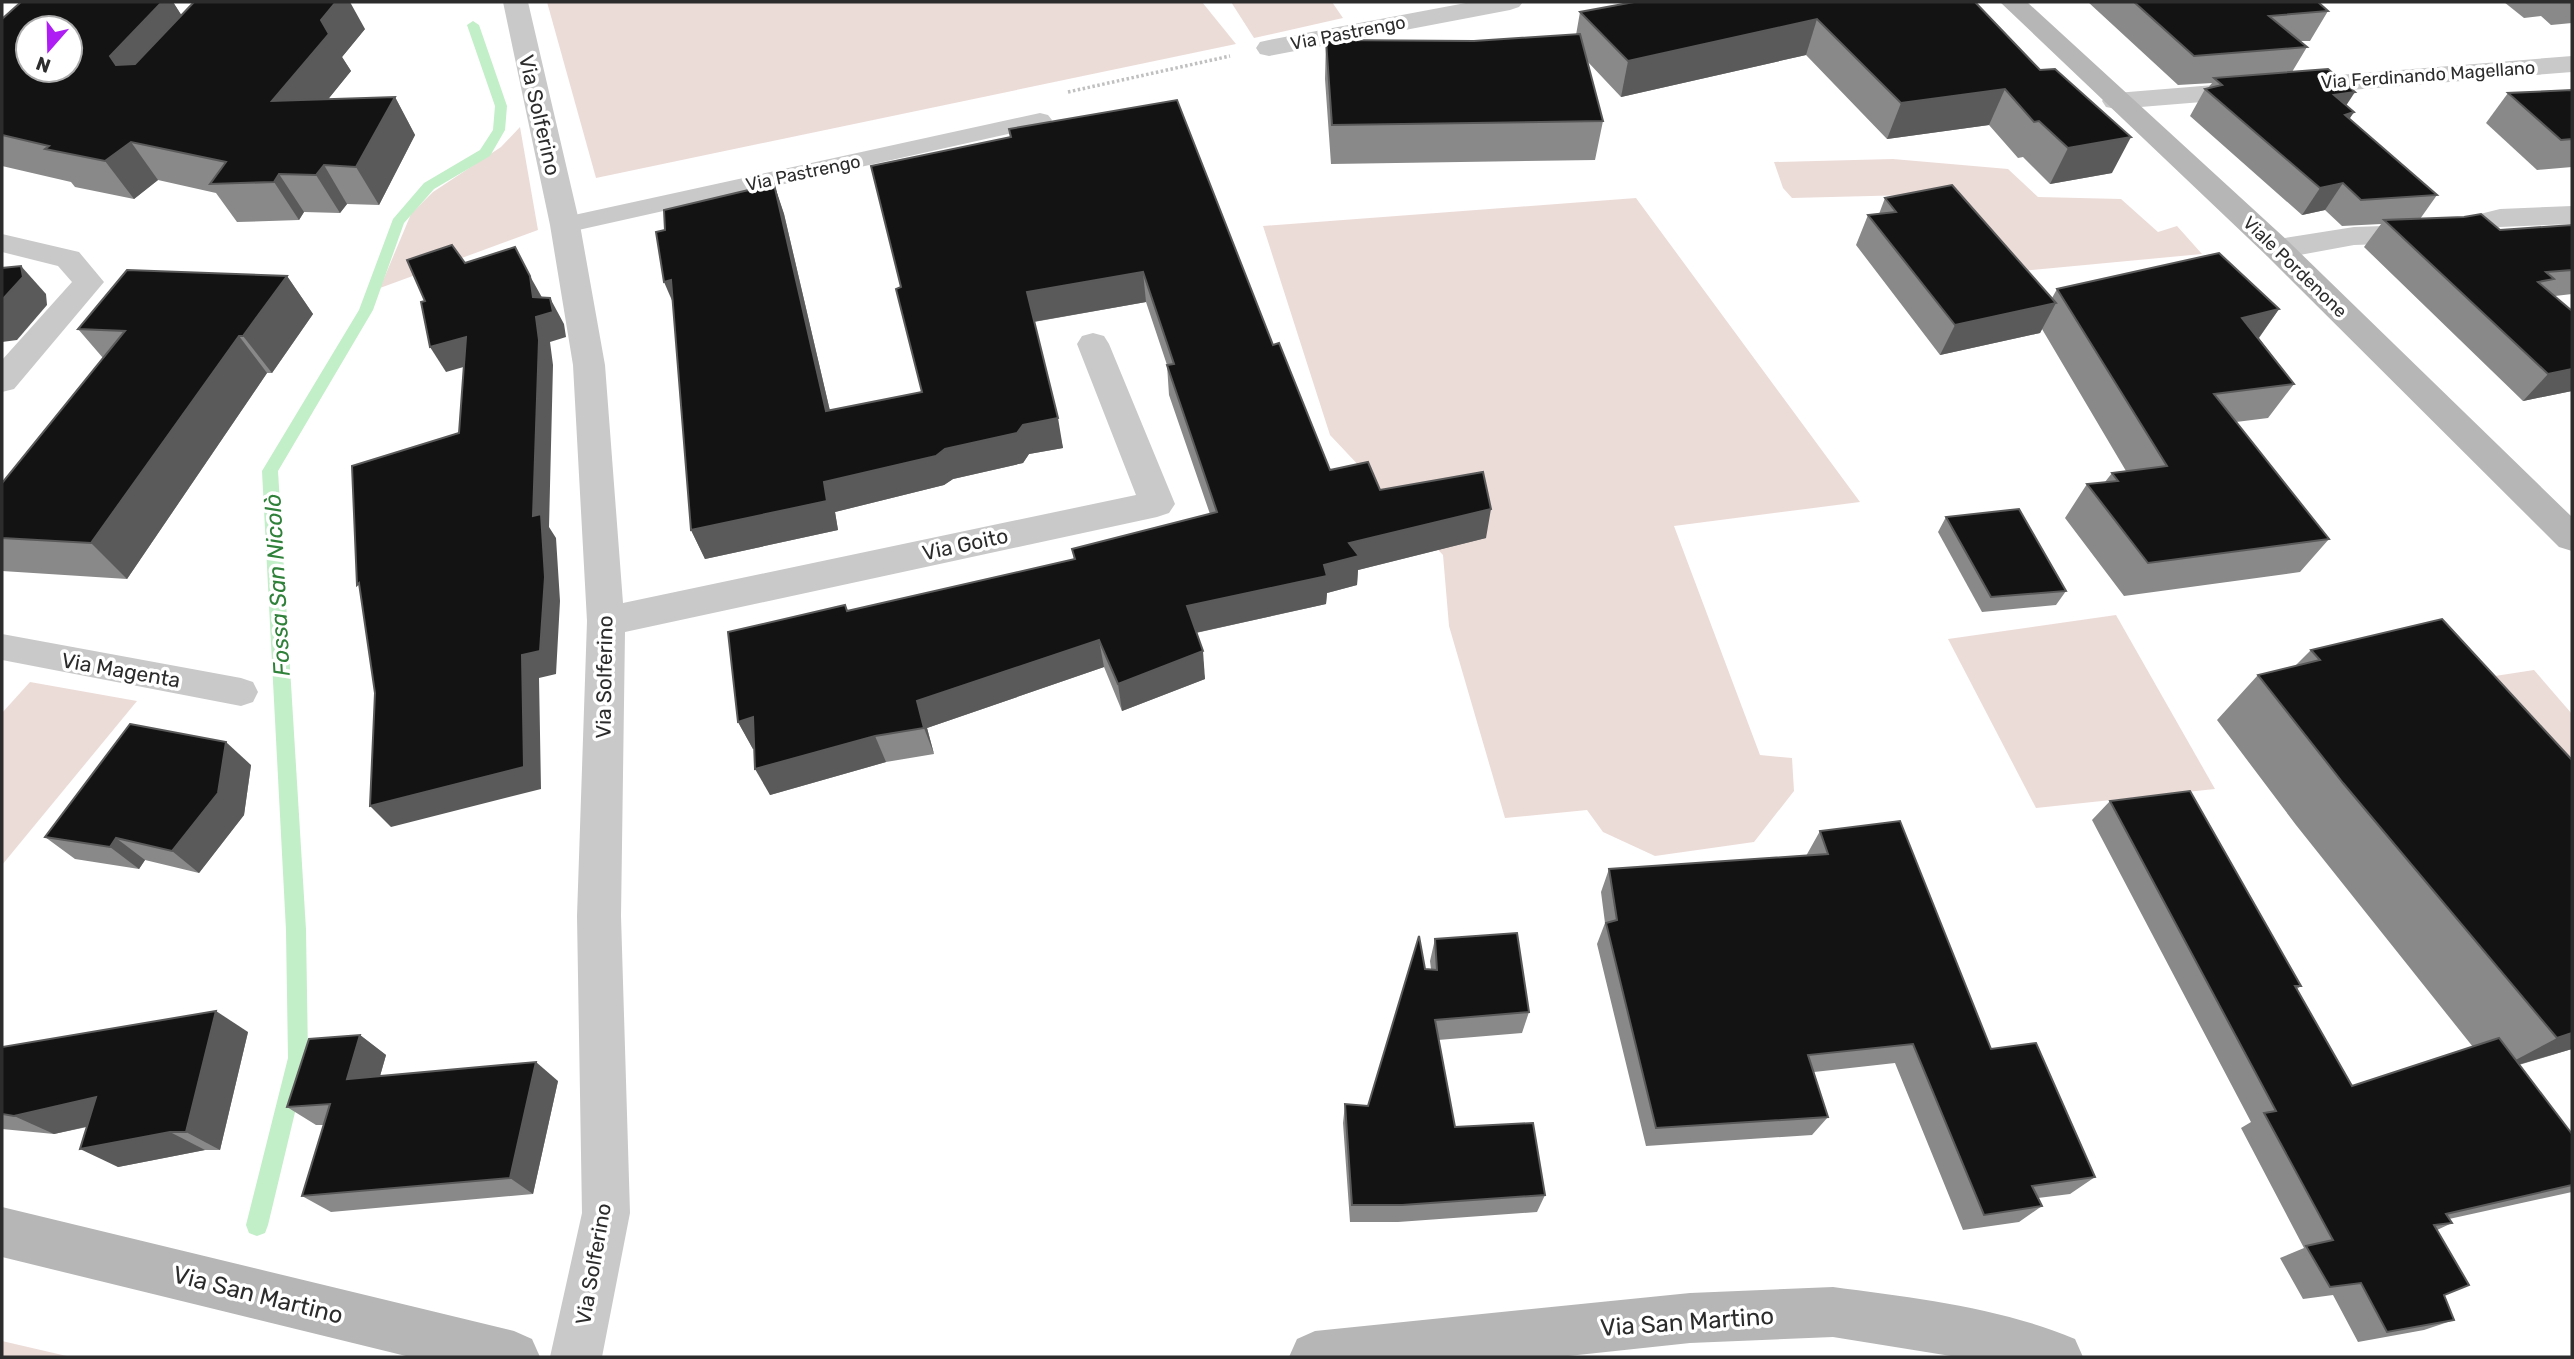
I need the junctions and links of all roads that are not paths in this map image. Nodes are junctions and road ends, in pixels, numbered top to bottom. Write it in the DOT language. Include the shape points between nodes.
graph roads {
  1 [pos="515,2"];
  2 [pos="1510,2"];
  3 [pos="2012,2"];
  4 [pos="1269,48"];
  5 [pos="2572,64"];
  6 [pos="2116,101"];
  7 [pos="1040,120"];
  8 [pos="2572,215"];
  9 [pos="565,225"];
  10 [pos="2,243"];
  11 [pos="2278,249"];
  12 [pos="1093,344"];
  13 [pos="2,381"];
  14 [pos="2572,538"];
  15 [pos="606,621"];
  16 [pos="2,648"];
  17 [pos="241,692"];
  18 [pos="2,1232"];
  19 [pos="514,1357"];
  20 [pos="576,1357"];
  21 [pos="1330,1357"];
  22 [pos="2057,1357"];
  1 -- 9 [label="street, Via Solferino"];
  2 -- 4 [label="street, Via Pastrengo"];
  3 -- 6 [label="main road, Viale Pordenone"];
  5 -- 6 [label="street, Via Ferdinando Magellano"];
  6 -- 11 [label="main road, Viale Pordenone"];
  7 -- 9 [label="lane, Via Pastrengo"];
  8 -- 11 [label="street" via="2500,218 2440,233 2354,236"];
  9 -- 15 [label="street, Via Solferino" via="589,365"];
  10 -- 13 [label="street" via="68,259 89,282"];
  11 -- 14 [label="main road, Viale Pordenone"];
  12 -- 15 [label="street, Via Goito" via="1157,504"];
  15 -- 20 [label="street, Via Solferino" via="599,916 606,1213"];
  16 -- 17 [label="lane, Via Magenta"];
  18 -- 19 [label="main road, Via San Martino"];
  21 -- 22 [label="main road, Via San Martino" via="1690,1318 1833,1312 1925,1325"];
}
